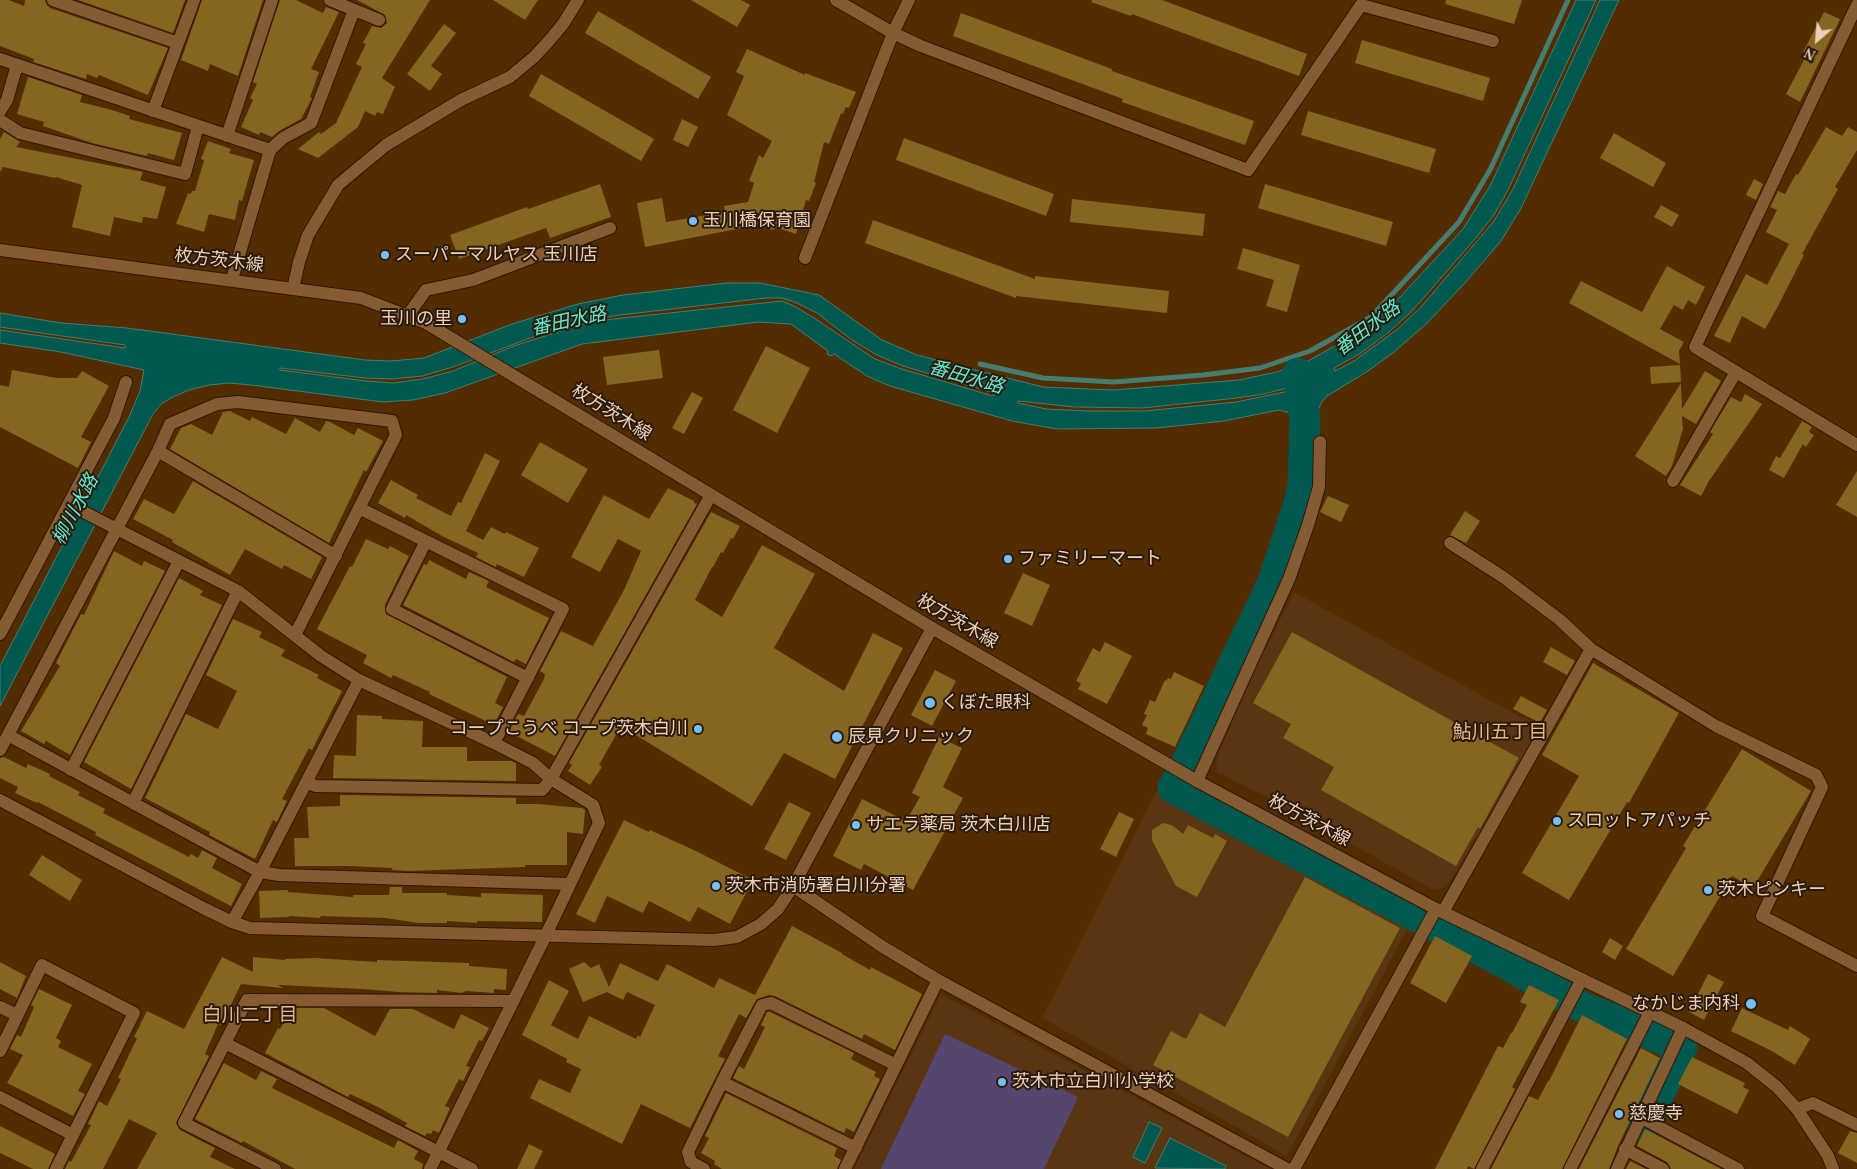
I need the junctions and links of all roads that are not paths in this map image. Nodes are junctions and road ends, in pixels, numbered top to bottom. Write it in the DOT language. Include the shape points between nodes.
graph roads {
  1 [pos="53,0"];
  2 [pos="194,0"];
  3 [pos="272,0"];
  4 [pos="330,0"];
  5 [pos="578,0"];
  6 [pos="836,0"];
  7 [pos="909,0"];
  8 [pos="1857,5"];
  9 [pos="354,10"];
  10 [pos="379,20"];
  11 [pos="893,33"];
  12 [pos="1493,41"];
  13 [pos="178,43"];
  14 [pos="0,59"];
  15 [pos="17,64"];
  16 [pos="153,110"];
  17 [pos="0,111"];
  18 [pos="0,120"];
  19 [pos="198,126"];
  20 [pos="227,136"];
  21 [pos="270,150"];
  22 [pos="610,228"];
  23 [pos="0,250"];
  24 [pos="805,258"];
  25 [pos="232,279"];
  26 [pos="293,289"];
  27 [pos="408,315"];
  28 [pos="1736,372"];
  29 [pos="126,382"];
  30 [pos="1320,442"];
  31 [pos="1857,445"];
  32 [pos="158,451"];
  33 [pos="1673,481"];
  34 [pos="710,496"];
  35 [pos="75,507"];
  36 [pos="359,508"];
  37 [pos="112,526"];
  38 [pos="426,541"];
  39 [pos="1450,543"];
  40 [pos="336,556"];
  41 [pos="179,561"];
  42 [pos="238,591"];
  43 [pos="932,628"];
  44 [pos="0,634"];
  45 [pos="295,635"];
  46 [pos="1591,649"];
  47 [pos="528,678"];
  48 [pos="360,680"];
  49 [pos="8,735"];
  50 [pos="494,743"];
  51 [pos="0,750"];
  52 [pos="71,770"];
  53 [pos="551,779"];
  54 [pos="1194,779"];
  55 [pos="306,783"];
  56 [pos="0,800"];
  57 [pos="133,803"];
  58 [pos="260,872"];
  59 [pos="570,884"];
  60 [pos="792,886"];
  61 [pos="1439,910"];
  62 [pos="232,922"];
  63 [pos="546,935"];
  64 [pos="1857,966"];
  65 [pos="1582,979"];
  66 [pos="938,980"];
  67 [pos="513,1001"];
  68 [pos="0,1006"];
  69 [pos="1650,1012"];
  70 [pos="18,1016"];
  71 [pos="1683,1028"];
  72 [pos="225,1043"];
  73 [pos="0,1051"];
  74 [pos="896,1065"];
  75 [pos="722,1082"];
  76 [pos="0,1097"];
  77 [pos="1797,1109"];
  78 [pos="1644,1120"];
  79 [pos="1857,1125"];
  80 [pos="73,1135"];
  81 [pos="856,1148"];
  82 [pos="1629,1151"];
  83 [pos="438,1152"];
  84 [pos="1295,1168"];
  85 [pos="56,1169"];
  86 [pos="275,1169"];
  87 [pos="430,1169"];
  88 [pos="472,1169"];
  89 [pos="704,1169"];
  90 [pos="845,1169"];
  91 [pos="1482,1169"];
  92 [pos="1570,1169"];
  93 [pos="1616,1169"];
  94 [pos="1662,1169"];
  95 [pos="1738,1169"];
  96 [pos="1832,1169"];
  1 -- 13 [label="street"];
  2 -- 13 [label="street"];
  3 -- 20 [label="street"];
  4 -- 9 [label="street"];
  5 -- 26 [label="street" via="548,42 510,77 461,100 386,145 338,185 308,235"];
  6 -- 11 [label="street"];
  7 -- 11 [label="street"];
  8 -- 28 [label="street" via="1695,347"];
  9 -- 10 [label="street"];
  9 -- 21 [label="street" via="311,122 283,138"];
  11 -- 12 [label="street" via="1248,170 1361,4"];
  11 -- 24 [label="street"];
  13 -- 16 [label="street"];
  14 -- 15 [label="street"];
  15 -- 16 [label="street"];
  15 -- 17 [label="street" via="7,100"];
  16 -- 19 [label="street"];
  18 -- 19 [label="street" via="20,132 185,174"];
  19 -- 20 [label="street"];
  20 -- 21 [label="street"];
  21 -- 25 [label="street"];
  22 -- 27 [label="street" via="473,280 426,290"];
  23 -- 25 [label="street, 枚方茨木線"];
  25 -- 26 [label="street, 枚方茨木線"];
  26 -- 27 [label="street, 枚方茨木線" via="362,298"];
  27 -- 34 [label="street, 枚方茨木線" via="519,378"];
  28 -- 31 [label="street"];
  28 -- 33 [label="street"];
  29 -- 35 [label="street"];
  30 -- 54 [label="street" via="1319,488 1299,552 1282,595"];
  32 -- 36 [label="street" via="170,424 217,404 238,402 392,421 396,435"];
  32 -- 37 [label="street"];
  32 -- 40 [label="street"];
  34 -- 43 [label="street, 枚方茨木線"];
  34 -- 53 [label="street"];
  35 -- 37 [label="street"];
  35 -- 44 [label="street"];
  36 -- 38 [label="street"];
  36 -- 40 [label="street"];
  37 -- 41 [label="street"];
  37 -- 49 [label="street"];
  38 -- 47 [label="street" via="392,609"];
  38 -- 47 [label="street" via="563,609"];
  39 -- 46 [label="street" via="1503,577 1560,620"];
  40 -- 45 [label="street"];
  41 -- 42 [label="street"];
  41 -- 52 [label="street"];
  42 -- 45 [label="street"];
  42 -- 57 [label="street"];
  43 -- 54 [label="street, 枚方茨木線"];
  43 -- 60 [label="street"];
  45 -- 48 [label="street"];
  46 -- 61 [label="street"];
  46 -- 64 [label="street" via="1716,726 1816,775 1822,786 1762,916"];
  47 -- 50 [label="street"];
  48 -- 50 [label="street"];
  48 -- 55 [label="street"];
  49 -- 51 [label="street"];
  49 -- 52 [label="street"];
  50 -- 53 [label="street" via="533,763"];
  52 -- 57 [label="street"];
  53 -- 55 [label="street" via="542,790 316,786"];
  53 -- 59 [label="street" via="593,805 599,823"];
  54 -- 61 [label="street, 枚方茨木線"];
  55 -- 58 [label="street"];
  56 -- 62 [label="street"];
  57 -- 58 [label="street"];
  58 -- 59 [label="street"];
  58 -- 62 [label="street"];
  59 -- 63 [label="street"];
  60 -- 63 [label="street" via="778,909 761,924 737,937 714,940"];
  60 -- 66 [label="street"];
  61 -- 65 [label="street, 枚方茨木線"];
  61 -- 84 [label="street"];
  62 -- 63 [label="street" via="250,928"];
  63 -- 67 [label="street"];
  65 -- 69 [label="street, 枚方茨木線"];
  65 -- 91 [label="street"];
  66 -- 74 [label="street"];
  66 -- 84 [label="street"];
  67 -- 72 [label="street" via="247,1000"];
  67 -- 83 [label="street"];
  68 -- 70 [label="street"];
  69 -- 71 [label="street, 枚方茨木線"];
  69 -- 92 [label="street"];
  70 -- 73 [label="street"];
  70 -- 80 [label="street" via="42,965 134,1013"];
  71 -- 77 [label="street, 枚方茨木線" via="1747,1063 1777,1087"];
  71 -- 78 [label="street"];
  72 -- 83 [label="street"];
  72 -- 86 [label="street" via="184,1123"];
  74 -- 75 [label="street" via="771,1003 762,1005"];
  74 -- 81 [label="street"];
  75 -- 81 [label="street"];
  75 -- 89 [label="street" via="688,1152 691,1162"];
  76 -- 80 [label="street"];
  77 -- 79 [label="street" via="1812,1103"];
  77 -- 96 [label="street, 枚方茨木線" via="1828,1156"];
  78 -- 82 [label="street"];
  78 -- 95 [label="street"];
  80 -- 85 [label="street"];
  81 -- 90 [label="street"];
  82 -- 93 [label="street"];
  82 -- 94 [label="street"];
  83 -- 87 [label="street"];
  83 -- 88 [label="street"];
}
